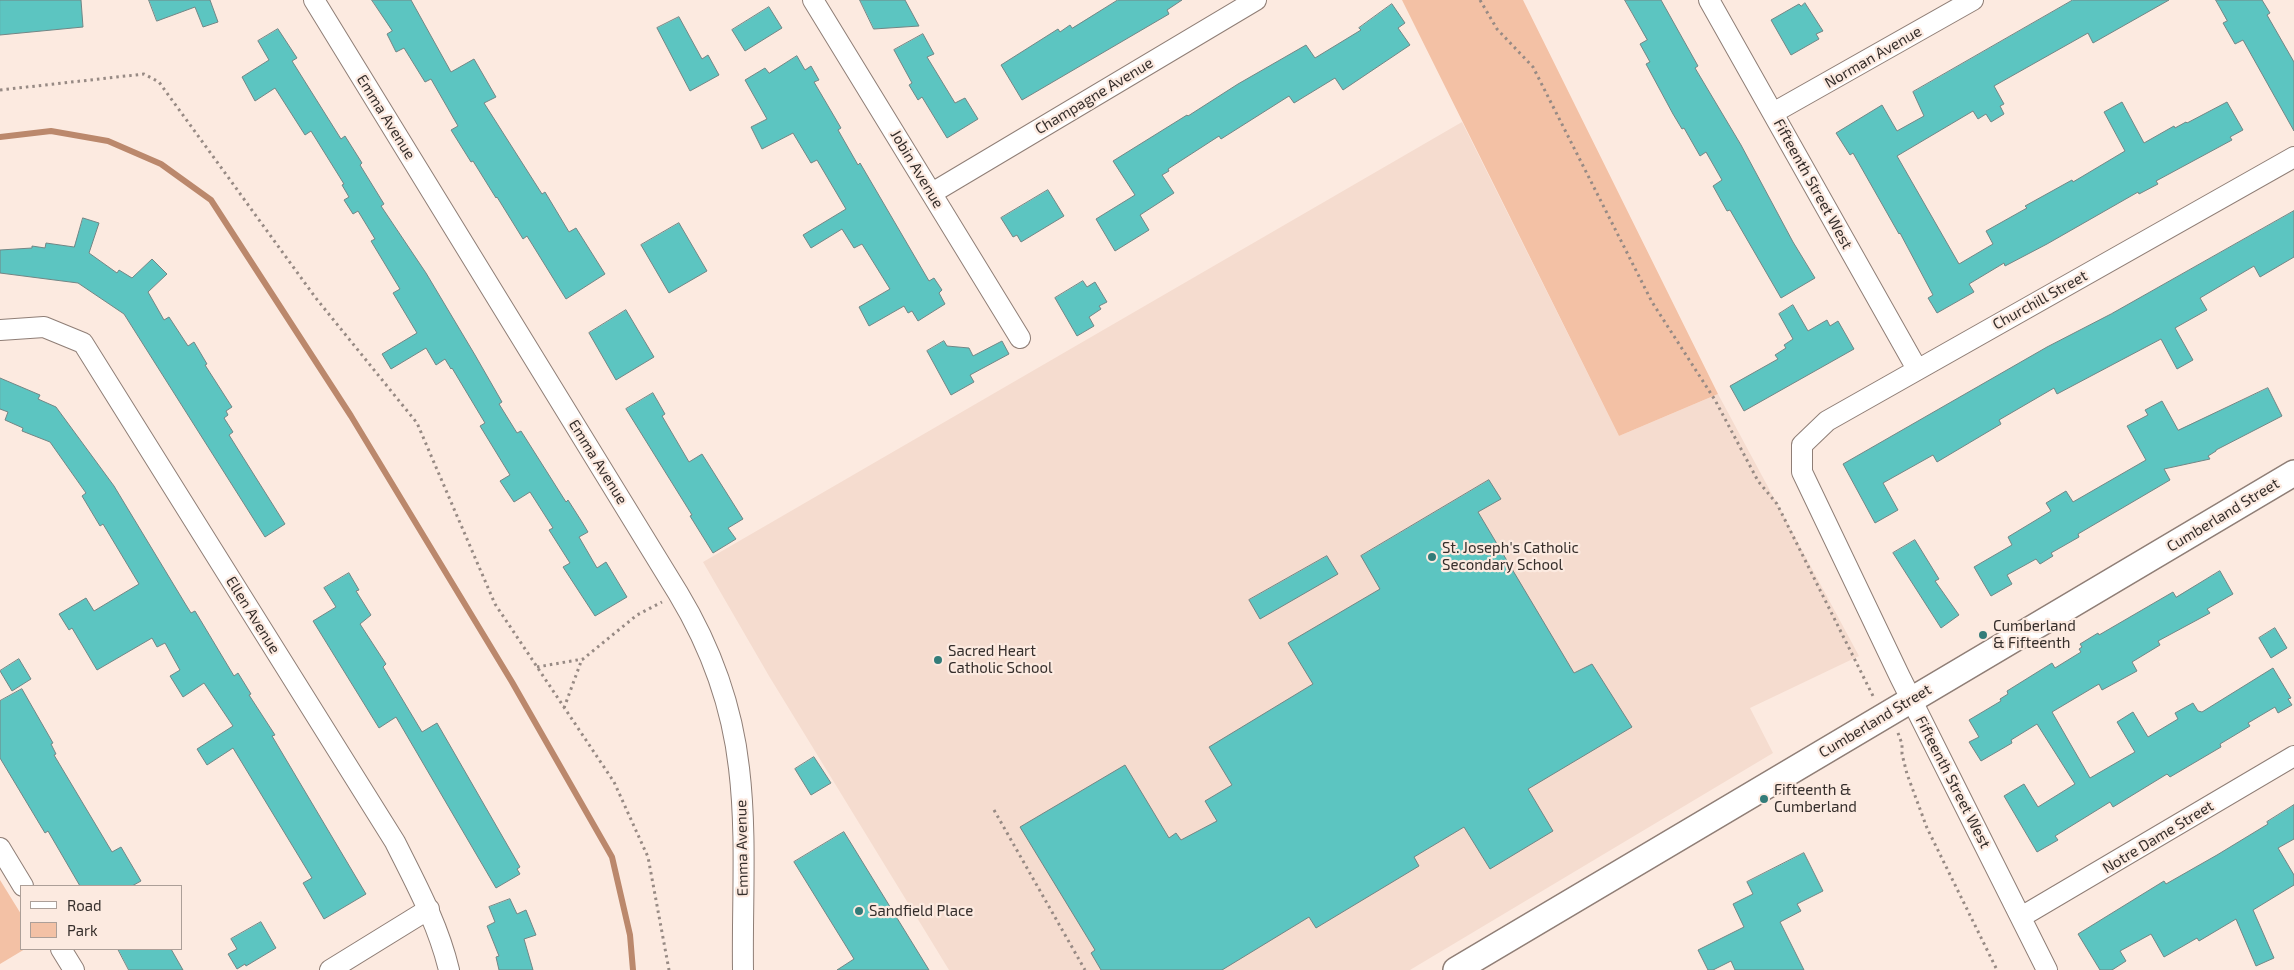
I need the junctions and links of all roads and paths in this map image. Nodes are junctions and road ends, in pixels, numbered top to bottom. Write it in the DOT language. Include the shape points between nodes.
graph roads {
  1 [pos="314,0"];
  2 [pos="813,0"];
  3 [pos="1256,0"];
  4 [pos="1480,0"];
  5 [pos="1709,0"];
  6 [pos="1973,0"];
  7 [pos="0,90"];
  8 [pos="1773,113"];
  9 [pos="2294,158"];
  10 [pos="932,193"];
  11 [pos="0,330"];
  12 [pos="1020,338"];
  13 [pos="1917,368"];
  14 [pos="1802,456"];
  15 [pos="2294,473"];
  16 [pos="678,593"];
  17 [pos="582,658"];
  18 [pos="537,667"];
  19 [pos="1911,700"];
  20 [pos="564,708"];
  21 [pos="1884,716"];
  22 [pos="2294,756"];
  23 [pos="994,810"];
  24 [pos="0,848"];
  25 [pos="22,885"];
  26 [pos="429,909"];
  27 [pos="2022,917"];
  28 [pos="62,950"];
  29 [pos="74,970"];
  30 [pos="330,970"];
  31 [pos="449,970"];
  32 [pos="669,970"];
  33 [pos="743,970"];
  34 [pos="1085,970"];
  35 [pos="1456,970"];
  36 [pos="1997,970"];
  37 [pos="2047,970"];
  1 -- 16 [label="street, Emma Avenue"];
  2 -- 10 [label="street, Jobin Avenue"];
  3 -- 10 [label="street, Champagne Avenue"];
  4 -- 21 [label="path" via="1497,30 1533,68 1652,302 1715,400 1758,481 1777,504"];
  5 -- 8 [label="street, Fifteenth Street West"];
  6 -- 8 [label="street, Norman Avenue"];
  7 -- 18 [label="path" via="144,74 158,82 315,297 417,423 495,604"];
  8 -- 13 [label="street, Fifteenth Street West"];
  9 -- 13 [label="street, Churchill Street"];
  10 -- 12 [label="street, Jobin Avenue"];
  11 -- 26 [label="street, Ellen Avenue" via="44,327 83,343 395,842"];
  13 -- 14 [label="street, Churchill Street" via="1827,421 1802,445"];
  14 -- 19 [label="street, Fifteenth Street West" via="1802,472"];
  15 -- 19 [label="street, Cumberland Street"];
  16 -- 17 [label="path" via="637,615"];
  16 -- 33 [label="street, Emma Avenue" via="692,616 716,672 733,732 742,806"];
  17 -- 18 [label="path"];
  17 -- 20 [label="path"];
  18 -- 20 [label="path"];
  19 -- 21 [label="street, Cumberland Street"];
  19 -- 27 [label="street, Fifteenth Street West"];
  20 -- 32 [label="path" via="614,782 648,857"];
  21 -- 35 [label="street, Cumberland Street"];
  21 -- 36 [label="path" via="1901,739 1907,774 1927,828"];
  22 -- 27 [label="street, Notre Dame Street"];
  23 -- 34 [label="path"];
  24 -- 25 [label="street"];
  26 -- 30 [label="street"];
  26 -- 31 [label="street, Ellen Avenue"];
  27 -- 37 [label="street, Fifteenth Street West"];
  28 -- 29 [label="street"];
}
